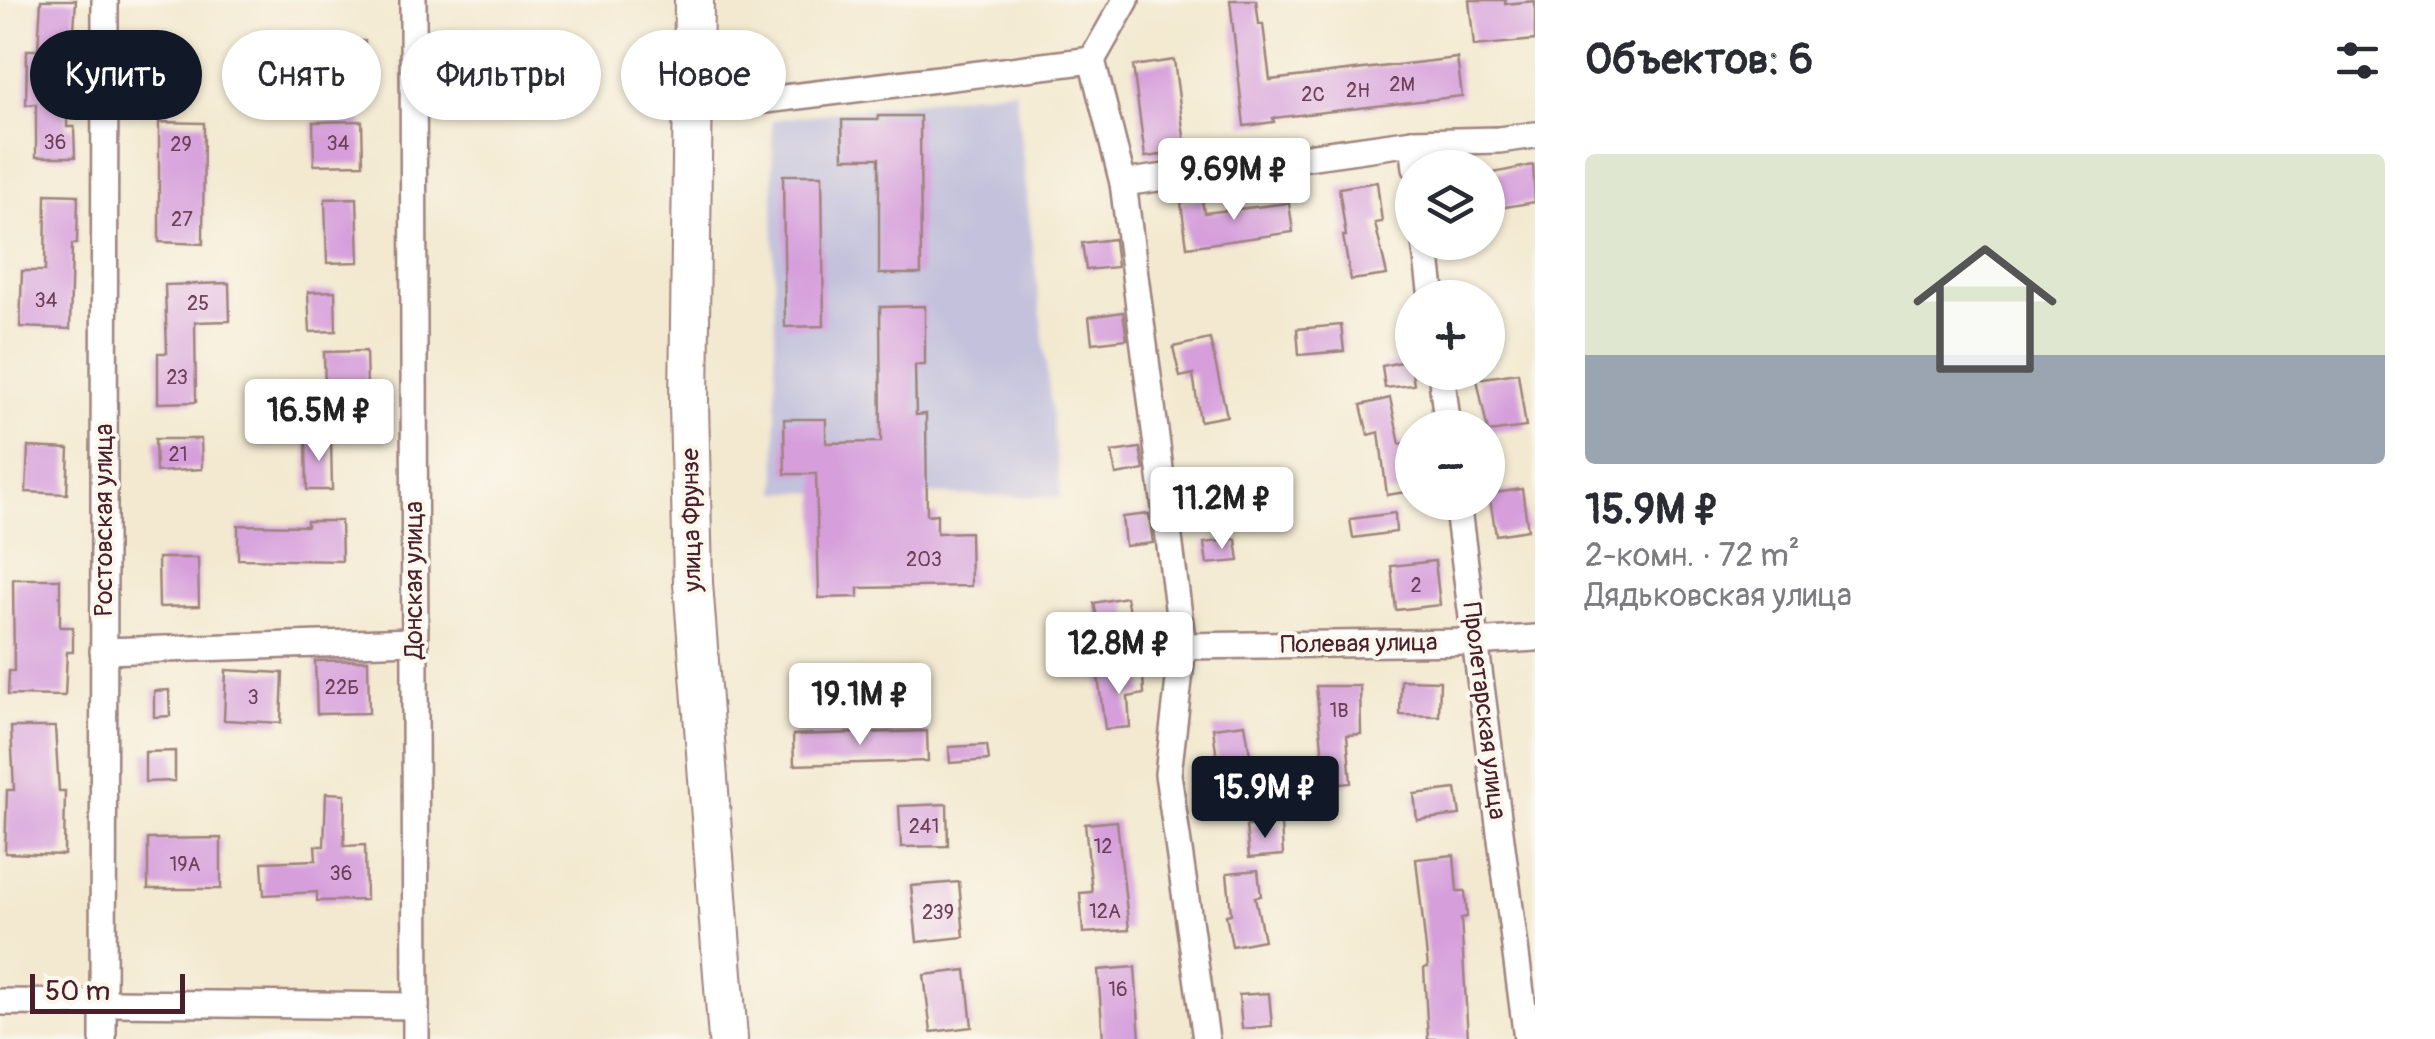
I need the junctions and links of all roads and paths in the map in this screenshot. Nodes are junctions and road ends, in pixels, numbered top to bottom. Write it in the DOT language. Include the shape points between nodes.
graph roads {
  1 [pos="105,0"];
  2 [pos="413,0"];
  3 [pos="694,0"];
  4 [pos="1126,0"];
  5 [pos="694,30"];
  6 [pos="1092,60"];
  7 [pos="786,98"];
  8 [pos="694,120"];
  9 [pos="1535,135"];
  10 [pos="1442,150"];
  11 [pos="1395,157"];
  12 [pos="1124,183"];
  13 [pos="1459,520"];
  14 [pos="1535,638"];
  15 [pos="414,641"];
  16 [pos="1474,642"];
  17 [pos="1182,646"];
  18 [pos="103,651"];
  19 [pos="0,1002"];
  20 [pos="104,1004"];
  21 [pos="416,1006"];
  22 [pos="103,1039"];
  23 [pos="416,1039"];
  24 [pos="728,1039"];
  25 [pos="1206,1039"];
  26 [pos="1527,1039"];
  1 -- 18 [label="street, Ростовская улица"];
  2 -- 15 [label="street, Донская улица"];
  3 -- 5 [label="main road, улица Фрунзе"];
  4 -- 6 [label="street"];
  6 -- 7 [label="street"];
  6 -- 12 [label="street"];
  8 -- 24 [label="main road, улица Фрунзе" via="693,583"];
  9 -- 10 [label="street"];
  11 -- 12 [label="street"];
  12 -- 17 [label="street"];
  13 -- 16 [label="street, Пролетарская улица"];
  14 -- 16 [label="street, Полевая улица"];
  15 -- 18 [label="street"];
  15 -- 21 [label="street, Донская улица"];
  16 -- 17 [label="street, Полевая улица"];
  16 -- 26 [label="street, Пролетарская улица"];
  17 -- 25 [label="street" via="1168,774"];
  18 -- 20 [label="street, Ростовская улица"];
  19 -- 20 [label="street"];
  20 -- 21 [label="street"];
  20 -- 22 [label="street, Ростовская улица"];
  21 -- 23 [label="street, Донская улица"];
}
